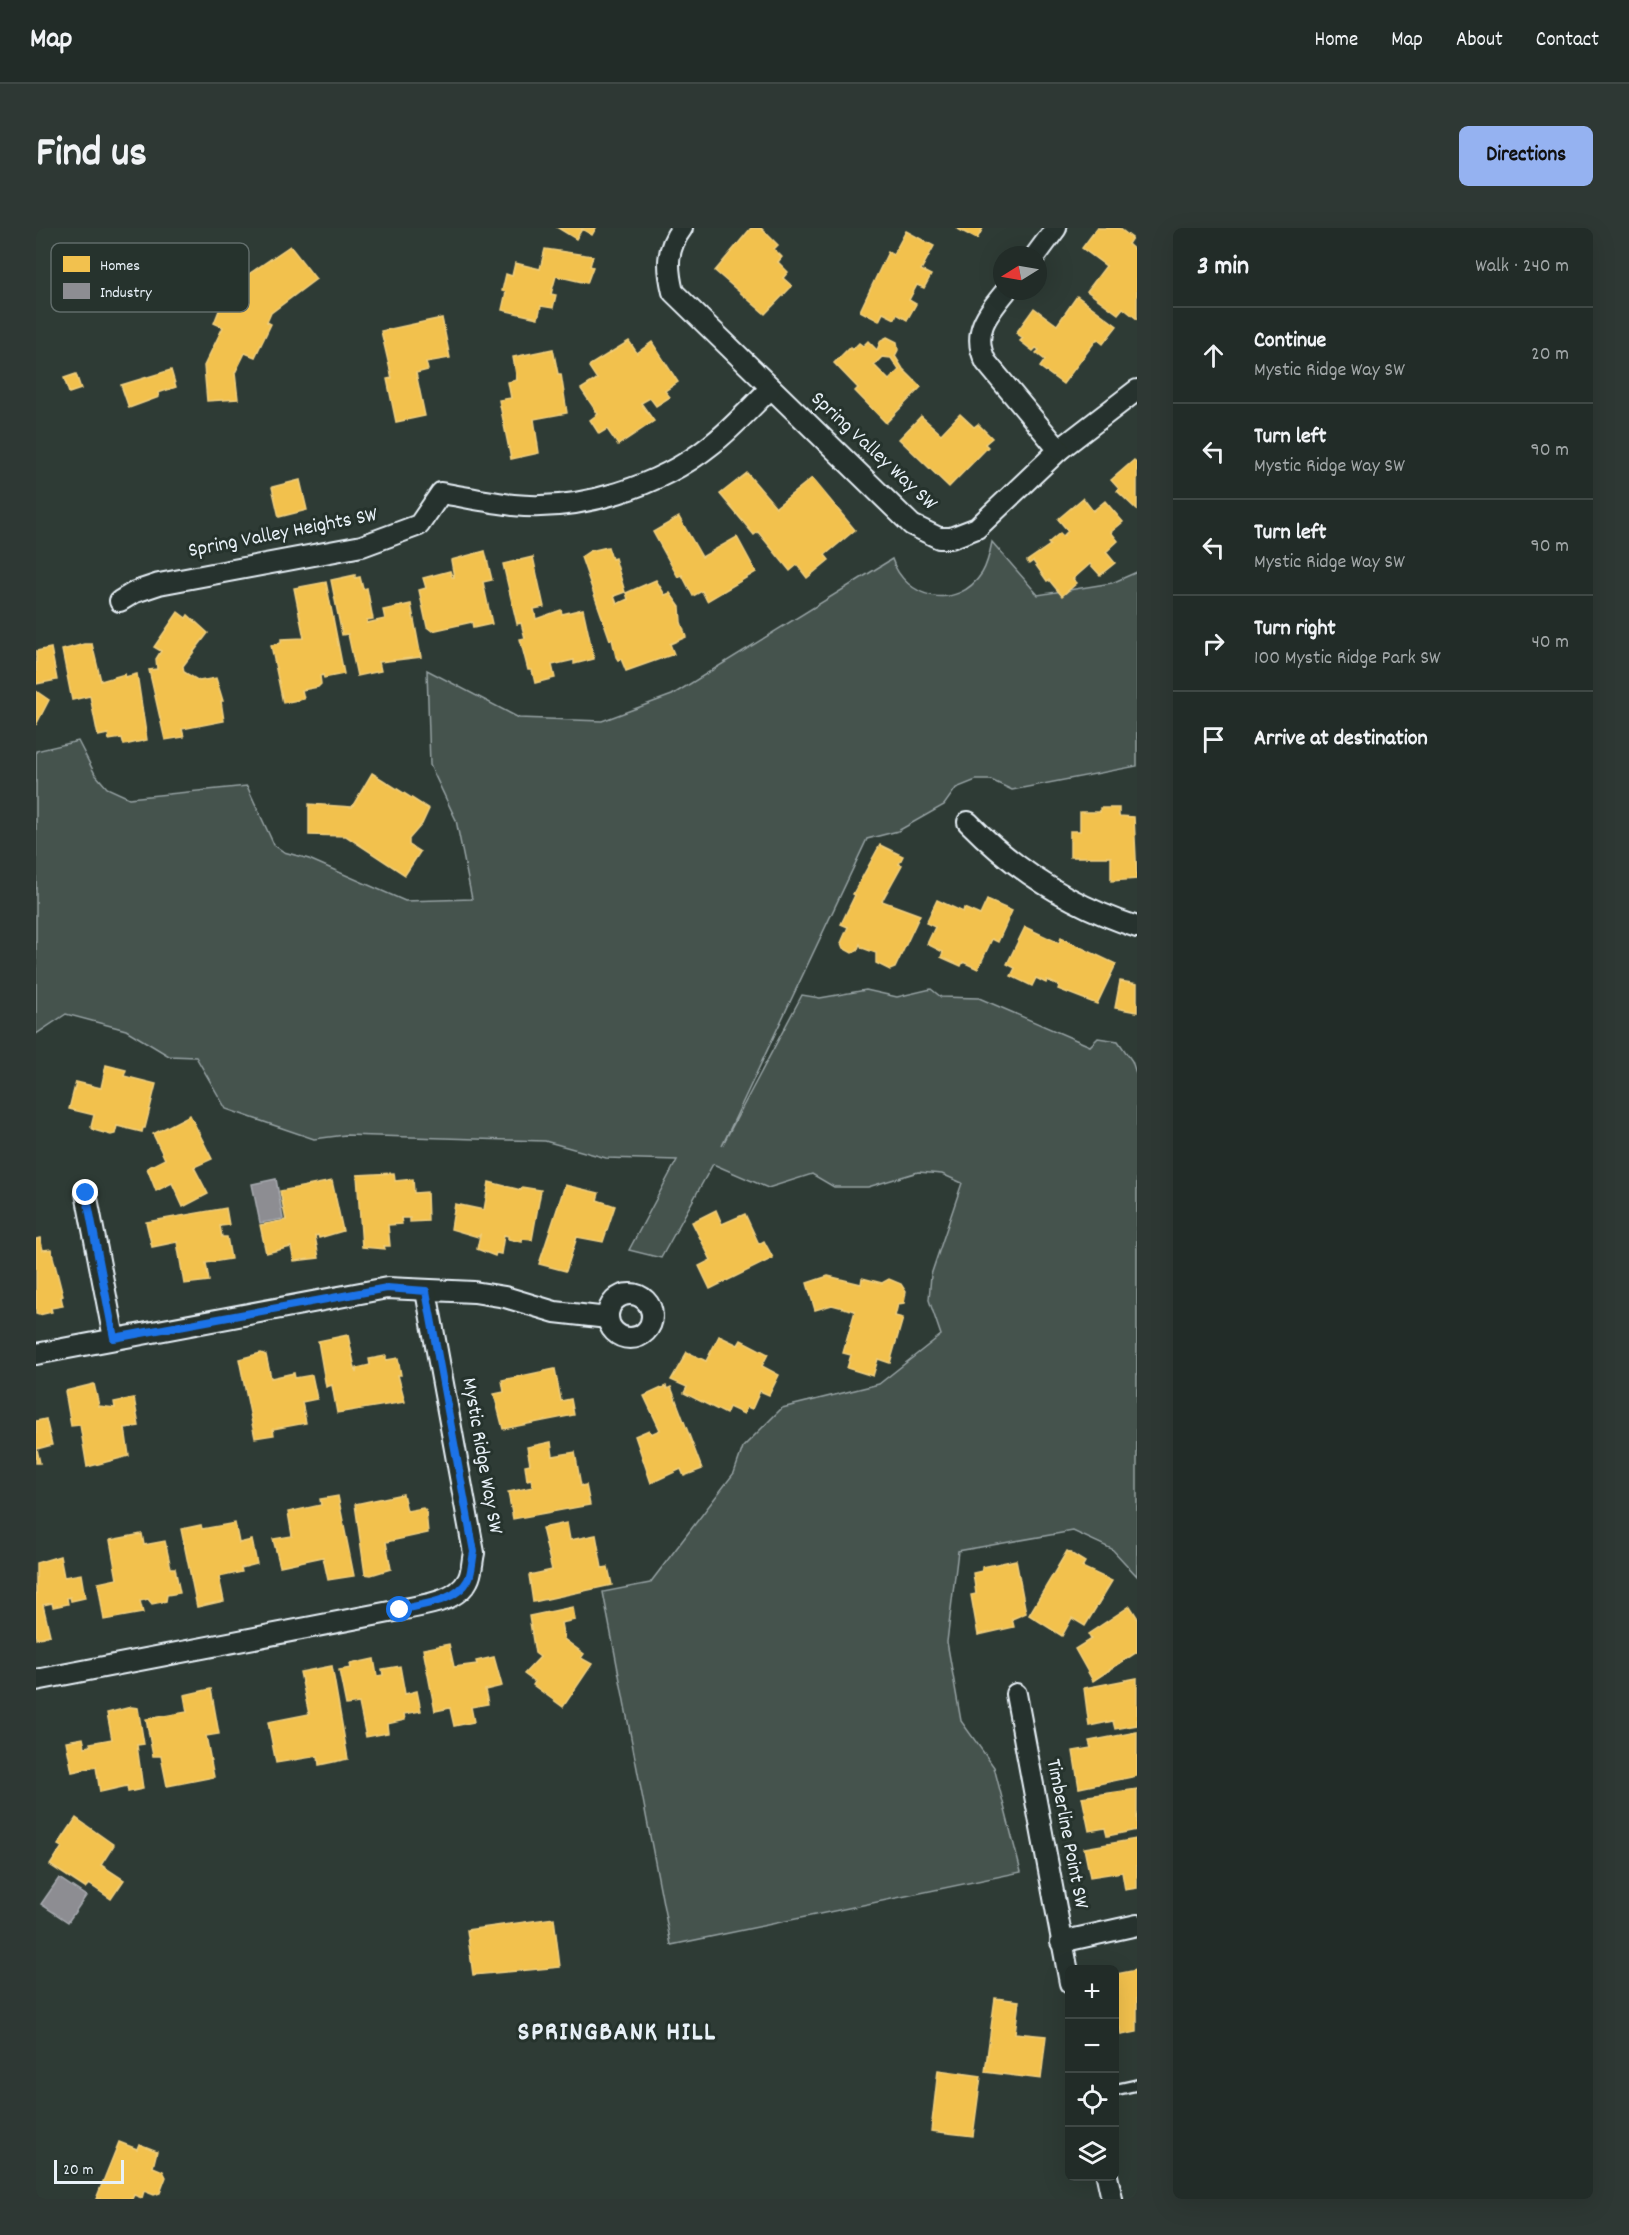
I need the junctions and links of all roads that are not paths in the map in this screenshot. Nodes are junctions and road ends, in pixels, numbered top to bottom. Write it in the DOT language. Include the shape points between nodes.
graph roads {
  1 [pos="682,228"];
  2 [pos="1056,228"];
  3 [pos="1043,246"];
  4 [pos="998,300"];
  5 [pos="771,388"];
  6 [pos="1137,390"];
  7 [pos="1059,450"];
  8 [pos="120,601"];
  9 [pos="968,822"];
  10 [pos="1137,927"];
  11 [pos="86,1193"];
  12 [pos="426,1291"];
  13 [pos="608,1318"];
  14 [pos="114,1338"];
  15 [pos="36,1354"];
  16 [pos="36,1680"];
  17 [pos="1016,1694"];
  18 [pos="1137,1924"];
  19 [pos="1061,1941"];
  20 [pos="1066,1965"];
  21 [pos="1137,2085"];
  22 [pos="1119,2089"];
  23 [pos="1108,2181"];
  24 [pos="1112,2199"];
  1 -- 5 [label="street, Spring Valley Way SW" via="669,249 673,292"];
  2 -- 3 [label="street"];
  4 -- 7 [label="street" via="981,325 981,352"];
  5 -- 7 [label="street, Spring Valley Way SW" via="912,525 939,538 951,538 977,528"];
  5 -- 8 [label="street, Spring Valley Heights SW" via="711,445 681,465 628,490 581,501 515,505 441,493 419,525 391,537 362,546 159,584"];
  6 -- 7 [label="street, Spring Valley Way SW"];
  9 -- 10 [label="street" via="1003,855 1057,894"];
  11 -- 14 [label="street"];
  12 -- 13 [label="street" via="474,1292 555,1312"];
  12 -- 14 [label="street" via="387,1288"];
  12 -- 16 [label="street, Mystic Ridge Way SW" via="474,1552 469,1580 457,1593 400,1610"];
  14 -- 15 [label="street"];
  17 -- 19 [label="street, Timberline Point SW"];
  18 -- 19 [label="street"];
  19 -- 20 [label="street, Timberline Point SW"];
  21 -- 22 [label="lane"];
  23 -- 24 [label="street"];
}
